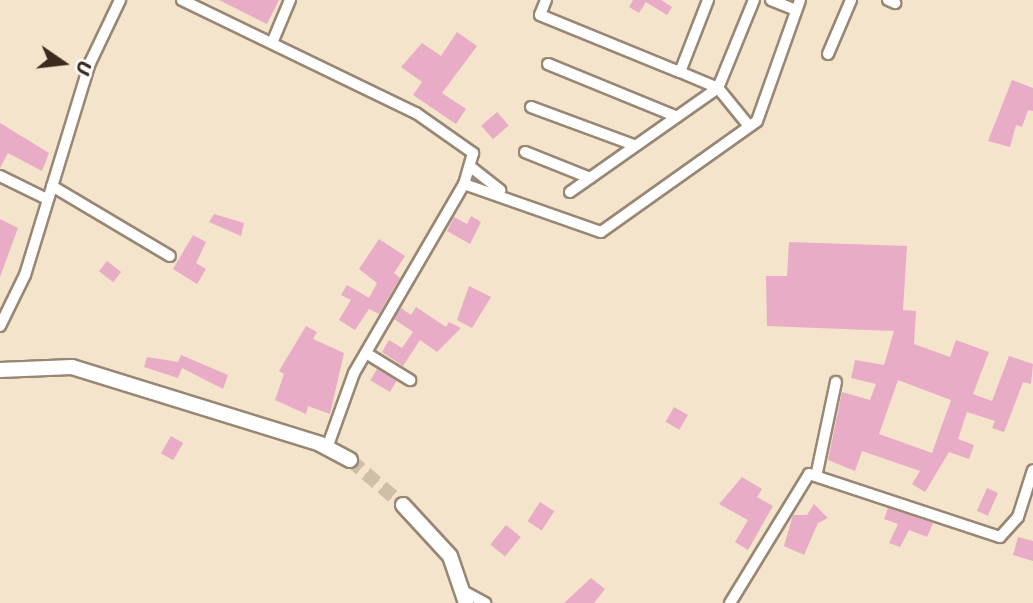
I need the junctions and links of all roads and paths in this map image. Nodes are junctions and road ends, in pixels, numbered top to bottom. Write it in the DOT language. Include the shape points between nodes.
graph roads {
  1 [pos="120,0"];
  2 [pos="182,0"];
  3 [pos="290,0"];
  4 [pos="546,0"];
  5 [pos="708,0"];
  6 [pos="754,0"];
  7 [pos="771,0"];
  8 [pos="851,0"];
  9 [pos="798,5"];
  10 [pos="272,43"];
  11 [pos="828,54"];
  12 [pos="548,64"];
  13 [pos="680,72"];
  14 [pos="718,88"];
  15 [pos="531,107"];
  16 [pos="677,117"];
  17 [pos="749,126"];
  18 [pos="634,145"];
  19 [pos="525,152"];
  20 [pos="472,168"];
  21 [pos="0,176"];
  22 [pos="590,178"];
  23 [pos="464,184"];
  24 [pos="52,186"];
  25 [pos="570,192"];
  26 [pos="505,194"];
  27 [pos="47,199"];
  28 [pos="170,256"];
  29 [pos="0,326"];
  30 [pos="366,354"];
  31 [pos="0,370"];
  32 [pos="410,380"];
  33 [pos="836,382"];
  34 [pos="327,448"];
  35 [pos="350,460"];
  36 [pos="1033,471"];
  37 [pos="817,472"];
  38 [pos="403,505"];
  39 [pos="466,598"];
  40 [pos="485,603"];
  41 [pos="730,603"];
  1 -- 24 [label="street" via="90,63"];
  2 -- 10 [label="street"];
  3 -- 10 [label="street"];
  4 -- 13 [label="street" via="540,15"];
  5 -- 13 [label="street"];
  6 -- 14 [label="street"];
  7 -- 9 [label="street"];
  8 -- 11 [label="street"];
  9 -- 17 [label="street"];
  10 -- 20 [label="street" via="448,131 468,145"];
  12 -- 16 [label="street"];
  13 -- 14 [label="street"];
  14 -- 16 [label="street"];
  14 -- 17 [label="street"];
  15 -- 18 [label="street"];
  16 -- 18 [label="street"];
  17 -- 26 [label="street" via="601,233"];
  18 -- 22 [label="street"];
  19 -- 22 [label="street"];
  20 -- 23 [label="street"];
  20 -- 26 [label="street"];
  21 -- 27 [label="street"];
  22 -- 25 [label="street"];
  23 -- 26 [label="street"];
  23 -- 30 [label="street"];
  24 -- 27 [label="street"];
  24 -- 28 [label="street"];
  27 -- 29 [label="street" via="21,286"];
  30 -- 32 [label="street"];
  30 -- 34 [label="street"];
  31 -- 34 [label="street" via="72,367"];
  33 -- 37 [label="street"];
  34 -- 35 [label="street"];
  36 -- 37 [label="street" via="1018,517 1000,537"];
  37 -- 41 [label="street" via="799,482"];
  38 -- 39 [label="street" via="450,556"];
  39 -- 40 [label="street"];
}
